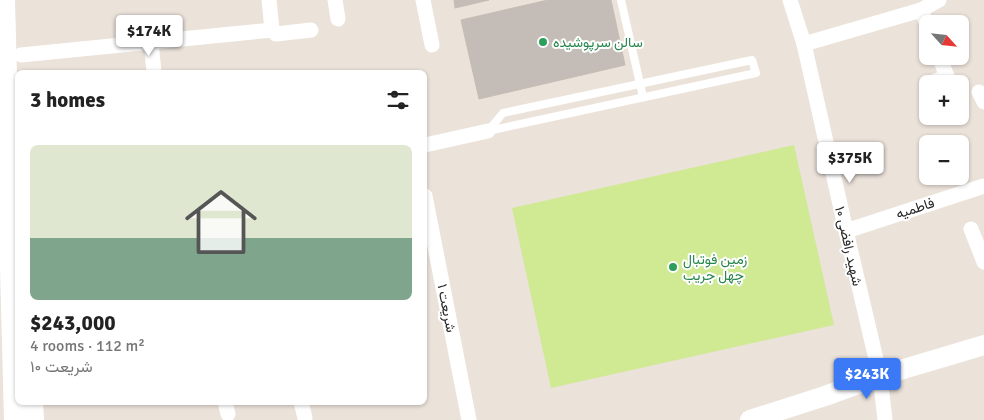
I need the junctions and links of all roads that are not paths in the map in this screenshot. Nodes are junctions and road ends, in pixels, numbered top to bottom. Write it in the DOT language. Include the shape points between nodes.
graph roads {
  1 [pos="4,0"];
  2 [pos="20,0"];
  3 [pos="269,0"];
  4 [pos="423,0"];
  5 [pos="621,0"];
  6 [pos="790,0"];
  7 [pos="939,0"];
  8 [pos="339,1"];
  9 [pos="921,10"];
  10 [pos="923,15"];
  11 [pos="338,19"];
  12 [pos="272,30"];
  13 [pos="311,30"];
  14 [pos="3,33"];
  15 [pos="150,42"];
  16 [pos="804,44"];
  17 [pos="432,45"];
  18 [pos="22,64"];
  19 [pos="154,70"];
  20 [pos="640,84"];
  21 [pos="643,97"];
  22 [pos="488,131"];
  23 [pos="427,145"];
  24 [pos="984,186"];
  25 [pos="427,206"];
  26 [pos="971,229"];
  27 [pos="846,231"];
  28 [pos="5,233"];
  29 [pos="984,262"];
  30 [pos="984,345"];
  31 [pos="880,376"];
  32 [pos="32,405"];
  33 [pos="302,405"];
  34 [pos="305,418"];
  35 [pos="761,418"];
  36 [pos="15,420"];
  37 [pos="33,420"];
  38 [pos="469,420"];
  39 [pos="885,420"];
  1 -- 14 [label="main road"];
  2 -- 18 [label="main road"];
  3 -- 12 [label="street"];
  4 -- 17 [label="street"];
  5 -- 20 [label="lane"];
  6 -- 16 [label="street, شهید رافضی ۱۰"];
  7 -- 9 [label="street"];
  8 -- 11 [label="street"];
  9 -- 10 [label="street"];
  9 -- 16 [label="street"];
  12 -- 13 [label="street" via="276,34"];
  12 -- 15 [label="street"];
  14 -- 28 [label="main road"];
  15 -- 18 [label="street"];
  15 -- 19 [label="street"];
  16 -- 27 [label="street, شهید رافضی ۱۰"];
  20 -- 21 [label="lane"];
  20 -- 21 [label="lane" via="752,60 756,73"];
  20 -- 22 [label="lane" via="503,113"];
  21 -- 22 [label="lane"];
  22 -- 23 [label="street"];
  24 -- 27 [label="street, فاطمیه"];
  25 -- 38 [label="street, شریعت ۱"];
  26 -- 29 [label="street"];
  27 -- 31 [label="street, شهید رافضی ۱۰"];
  28 -- 36 [label="main road"];
  30 -- 31 [label="street"];
  31 -- 35 [label="street"];
  31 -- 39 [label="street, شهید رافضی ۱۰"];
  32 -- 37 [label="main road"];
  33 -- 34 [label="street"];
}
